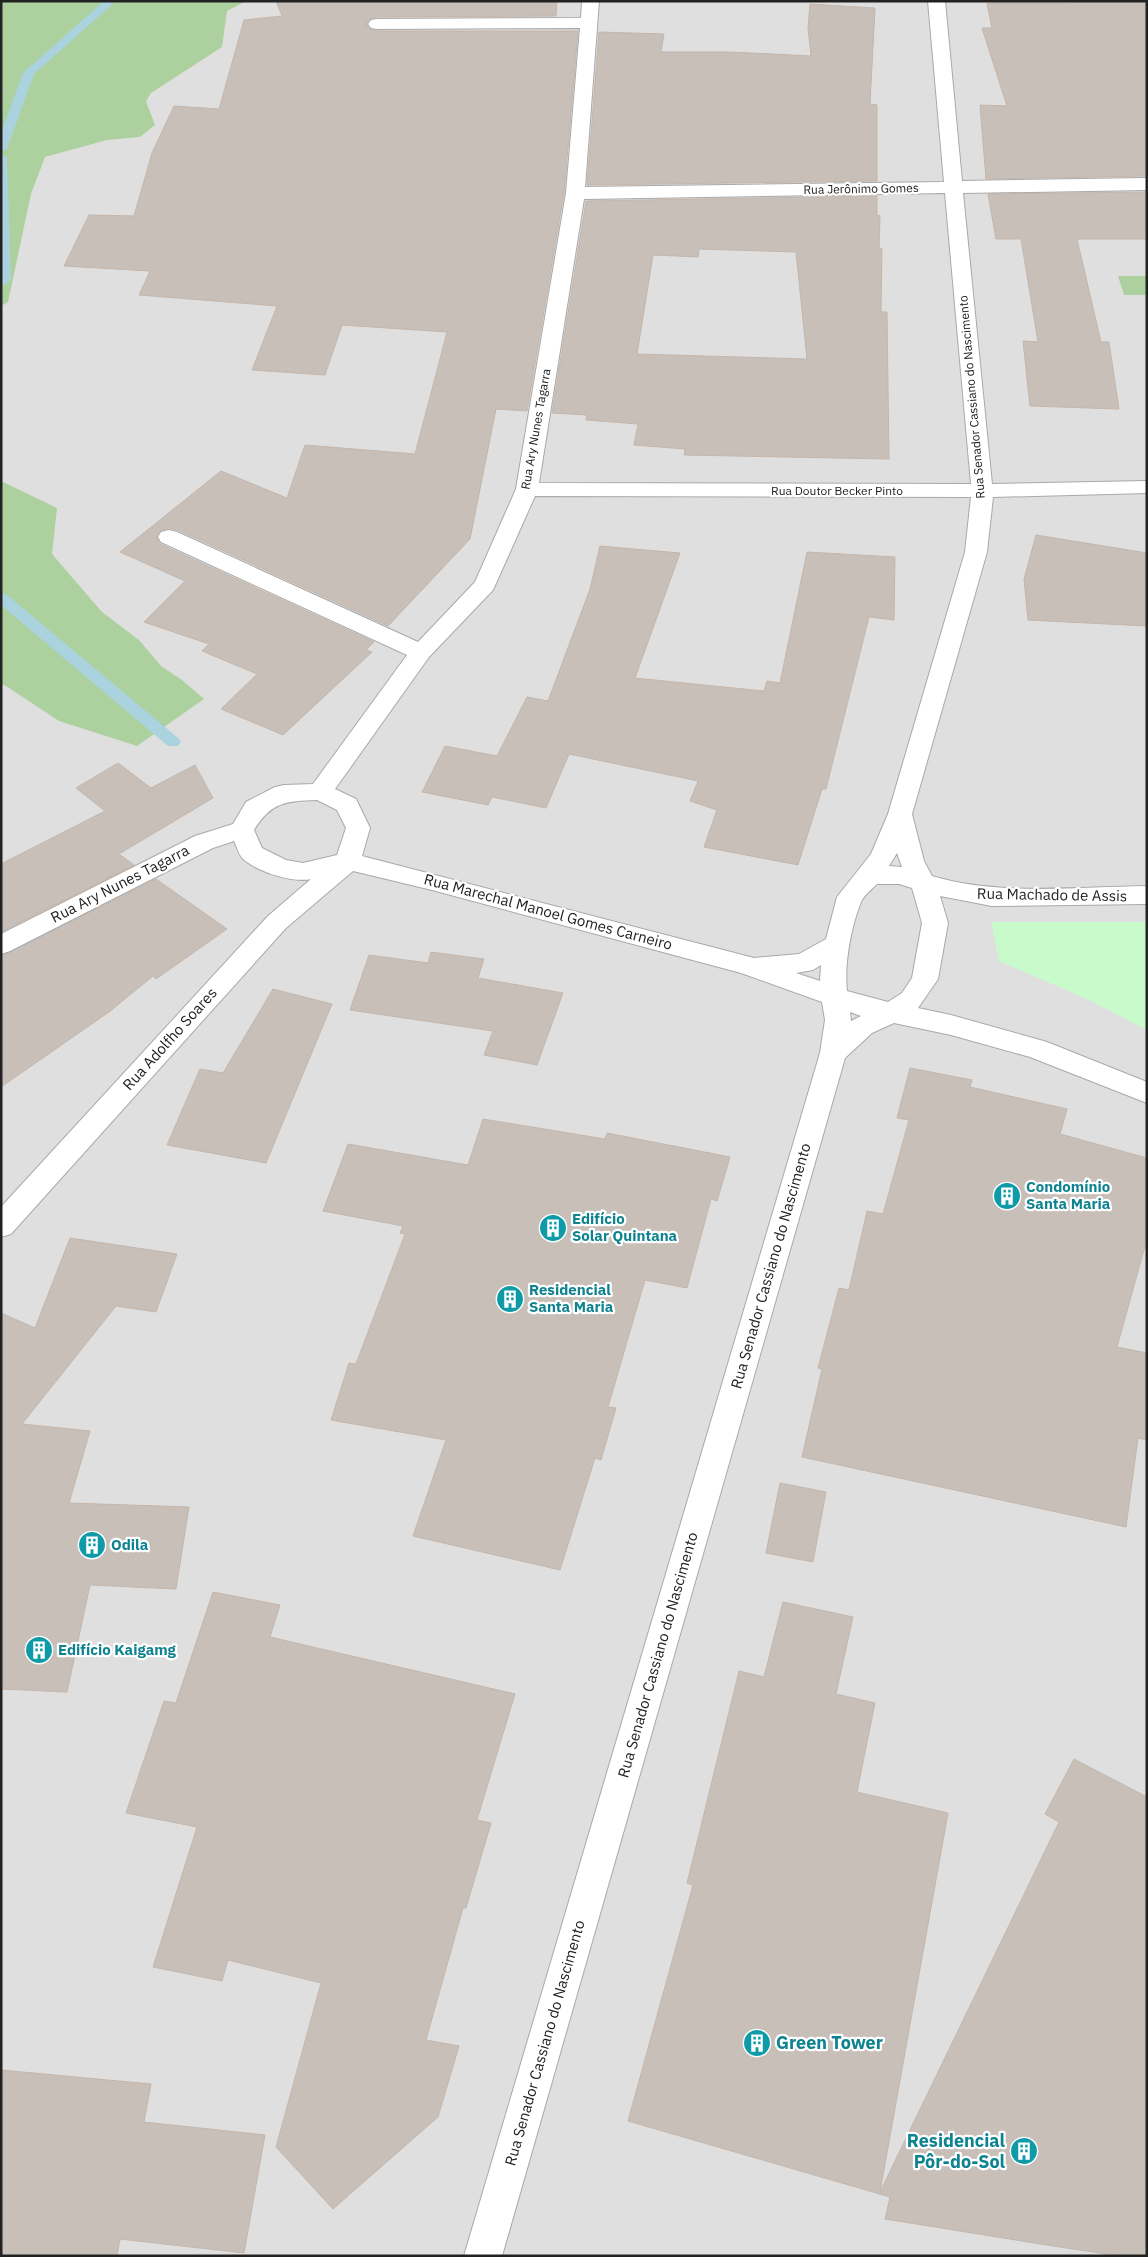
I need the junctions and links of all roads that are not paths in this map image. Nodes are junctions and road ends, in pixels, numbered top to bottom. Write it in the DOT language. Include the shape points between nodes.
graph roads {
  1 [pos="591,1"];
  2 [pos="936,1"];
  3 [pos="589,23"];
  4 [pos="376,24"];
  5 [pos="1147,184"];
  6 [pos="954,187"];
  7 [pos="575,193"];
  8 [pos="1147,487"];
  9 [pos="527,489"];
  10 [pos="982,491"];
  11 [pos="169,537"];
  12 [pos="421,652"];
  13 [pos="320,792"];
  14 [pos="900,814"];
  15 [pos="242,830"];
  16 [pos="348,861"];
  17 [pos="870,875"];
  18 [pos="307,883"];
  19 [pos="923,883"];
  20 [pos="1147,896"];
  21 [pos="992,897"];
  22 [pos="935,923"];
  23 [pos="837,944"];
  24 [pos="1,945"];
  25 [pos="748,965"];
  26 [pos="837,999"];
  27 [pos="892,1013"];
  28 [pos="833,1053"];
  29 [pos="1147,1093"];
  30 [pos="1,1226"];
  31 [pos="483,2256"];
  1 -- 3 [label="street, Rua Ary Nunes Tagarra"];
  2 -- 6 [label="street, Rua Senador Cassiano do Nascimento"];
  3 -- 4 [label="street"];
  3 -- 7 [label="street, Rua Ary Nunes Tagarra"];
  5 -- 6 [label="street, Rua Jerônimo Gomes"];
  6 -- 7 [label="street, Rua Jerônimo Gomes"];
  6 -- 10 [label="street, Rua Senador Cassiano do Nascimento"];
  7 -- 9 [label="street, Rua Ary Nunes Tagarra"];
  8 -- 10 [label="street, Rua Doutor Becker Pinto"];
  9 -- 10 [label="street, Rua Doutor Becker Pinto"];
  9 -- 12 [label="street, Rua Ary Nunes Tagarra" via="485,585"];
  10 -- 14 [label="street, Rua Senador Cassiano do Nascimento" via="976,552"];
  11 -- 12 [label="street"];
  12 -- 13 [label="street, Rua Ary Nunes Tagarra"];
  13 -- 15 [label="street" via="284,793 255,808"];
  13 -- 16 [label="street" via="347,805 358,828"];
  14 -- 17 [label="street, Rua Senador Cassiano do Nascimento" via="883,856"];
  14 -- 19 [label="street, Rua Senador Cassiano do Nascimento" via="911,861"];
  15 -- 18 [label="street" via="252,853"];
  15 -- 24 [label="street, Rua Ary Nunes Tagarra" via="204,842"];
  16 -- 18 [label="street, Rua Adolfho Soares"];
  16 -- 25 [label="street, Rua Marechal Manoel Gomes Carneiro" via="432,880"];
  17 -- 19 [label="street, Rua Machado de Assis" via="900,875"];
  17 -- 23 [label="street, Rua Senador Cassiano do Nascimento" via="850,897"];
  18 -- 30 [label="street, Rua Adolfho Soares" via="277,922"];
  19 -- 21 [label="street, Rua Machado de Assis"];
  19 -- 22 [label="street, Rua Senador Cassiano do Nascimento"];
  20 -- 21 [label="street, Rua Machado de Assis"];
  21 -- 22 [label="street" via="953,912"];
  22 -- 27 [label="street, Rua Senador Cassiano do Nascimento" via="925,979 911,1000"];
  23 -- 25 [label="street, Rua Marechal Manoel Gomes Carneiro" via="804,963"];
  23 -- 26 [label="street, Rua Senador Cassiano do Nascimento" via="832,975"];
  25 -- 26 [label="street, Rua Marechal Manoel Gomes Carneiro"];
  26 -- 27 [label="street, Rua Marechal Manoel Gomes Carneiro"];
  26 -- 28 [label="street, Rua Senador Cassiano do Nascimento" via="838,1020"];
  27 -- 28 [label="street, Rua Senador Cassiano do Nascimento" via="863,1026"];
  27 -- 29 [label="street, Rua Marechal Manoel Gomes Carneiro" via="1038,1048"];
  28 -- 31 [label="street, Rua Senador Cassiano do Nascimento"];
}
